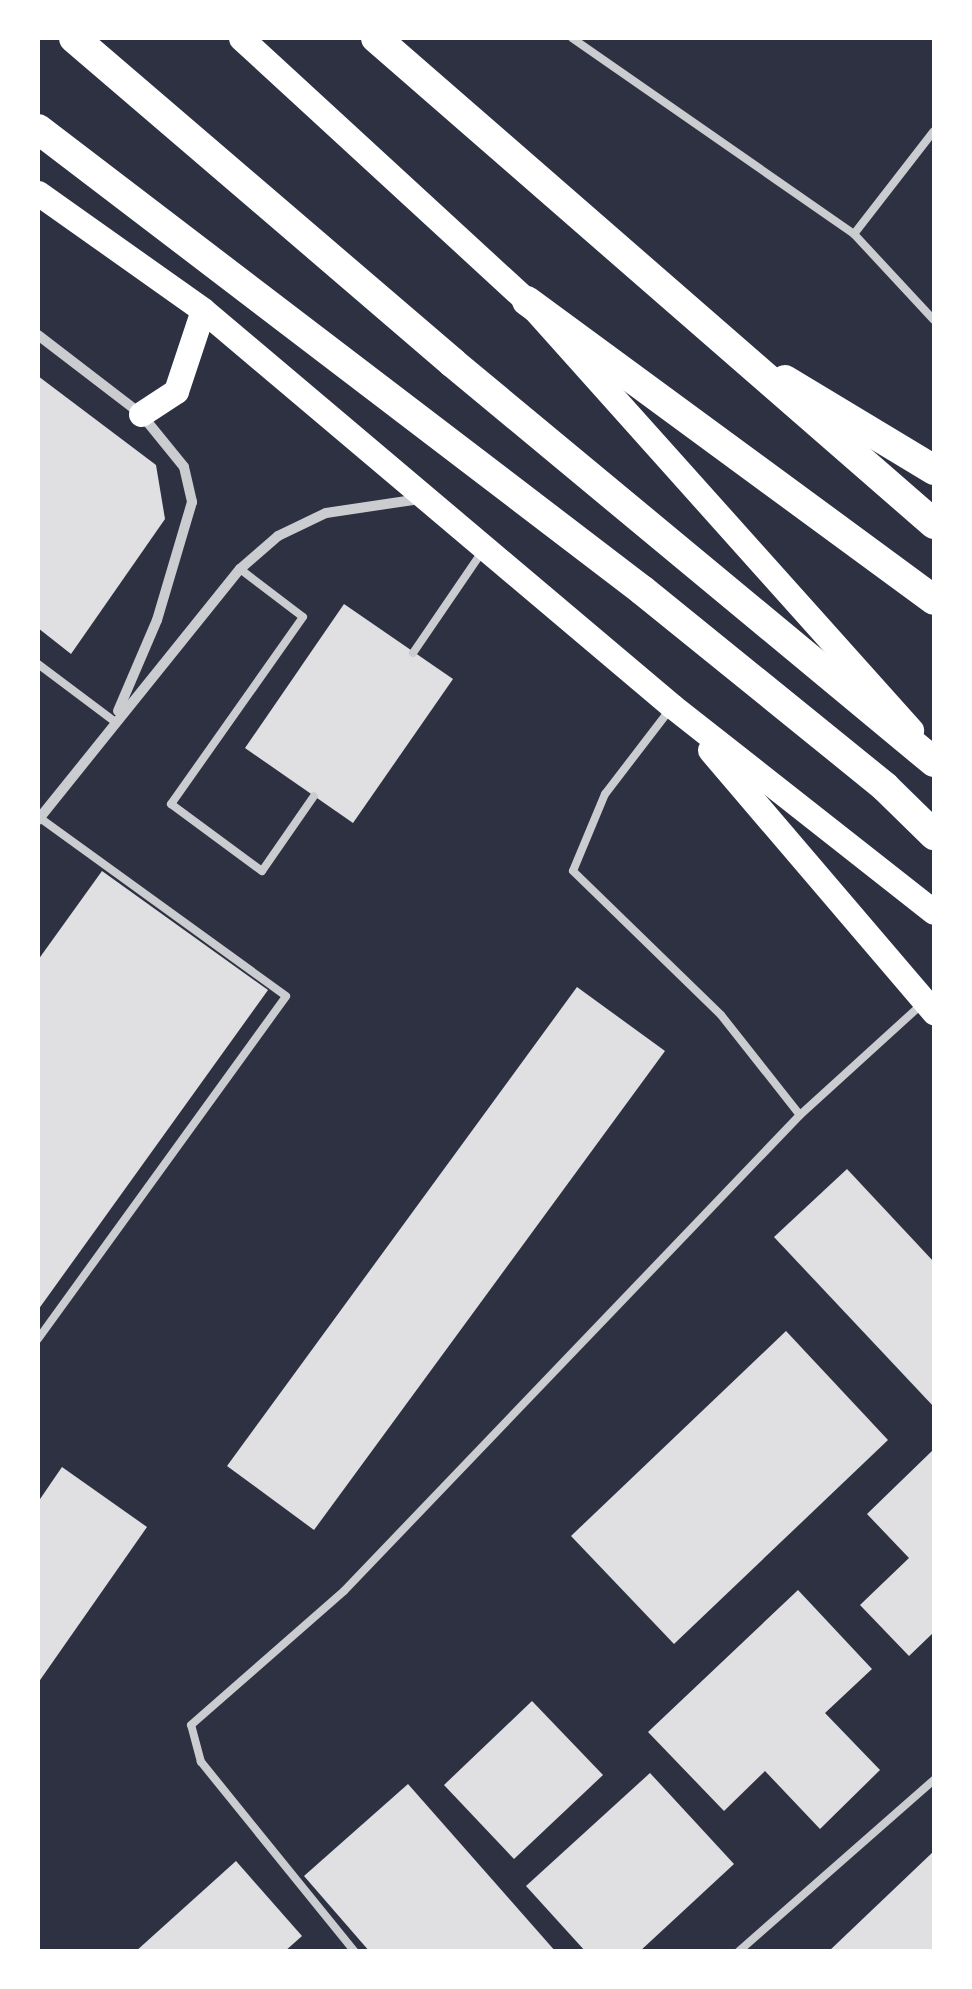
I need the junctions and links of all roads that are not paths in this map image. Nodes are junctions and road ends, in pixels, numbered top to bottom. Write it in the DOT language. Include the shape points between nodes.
graph roads {
  1 [pos="74,38"];
  2 [pos="240,38"];
  3 [pos="376,38"];
  4 [pos="572,38"];
  5 [pos="38,129"];
  6 [pos="934,131"];
  7 [pos="38,193"];
  8 [pos="854,234"];
  9 [pos="527,301"];
  10 [pos="203,310"];
  11 [pos="934,320"];
  12 [pos="38,335"];
  13 [pos="734,351"];
  14 [pos="141,414"];
  15 [pos="934,470"];
  16 [pos="426,498"];
  17 [pos="934,524"];
  18 [pos="488,544"];
  19 [pos="240,569"];
  20 [pos="934,600"];
  21 [pos="413,652"];
  22 [pos="38,664"];
  23 [pos="672,706"];
  24 [pos="114,721"];
  25 [pos="934,759"];
  26 [pos="314,796"];
  27 [pos="38,819"];
  28 [pos="934,835"];
  29 [pos="934,912"];
  30 [pos="930,1007"];
  31 [pos="800,1114"];
  32 [pos="38,1339"];
  33 [pos="934,1780"];
  34 [pos="355,1952"];
  35 [pos="738,1952"];
  1 -- 25 [label="highway" via="453,364"];
  2 -- 9 [label="main road"];
  3 -- 13 [label="highway"];
  4 -- 8 [label="lane"];
  5 -- 28 [label="highway" via="642,590"];
  6 -- 8 [label="lane"];
  7 -- 10 [label="main road"];
  8 -- 11 [label="lane"];
  9 -- 20 [label="highway"];
  9 -- 25 [label="main road"];
  10 -- 14 [label="main road" via="176,391"];
  10 -- 16 [label="main road"];
  12 -- 14 [label="street"];
  13 -- 15 [label="highway"];
  13 -- 17 [label="highway"];
  14 -- 24 [label="street" via="184,468 192,502 157,620"];
  16 -- 18 [label="main road"];
  16 -- 19 [label="street" via="326,513 278,536"];
  18 -- 21 [label="lane"];
  18 -- 23 [label="main road"];
  19 -- 24 [label="street"];
  19 -- 26 [label="lane" via="303,617 171,804 262,871"];
  22 -- 24 [label="lane"];
  23 -- 29 [label="main road"];
  23 -- 30 [label="main road"];
  23 -- 31 [label="lane" via="605,794 573,871 721,1015"];
  24 -- 27 [label="street"];
  27 -- 32 [label="lane" via="286,996"];
  30 -- 31 [label="lane"];
  31 -- 34 [label="lane" via="344,1590 191,1725 201,1762"];
  33 -- 35 [label="lane"];
}
